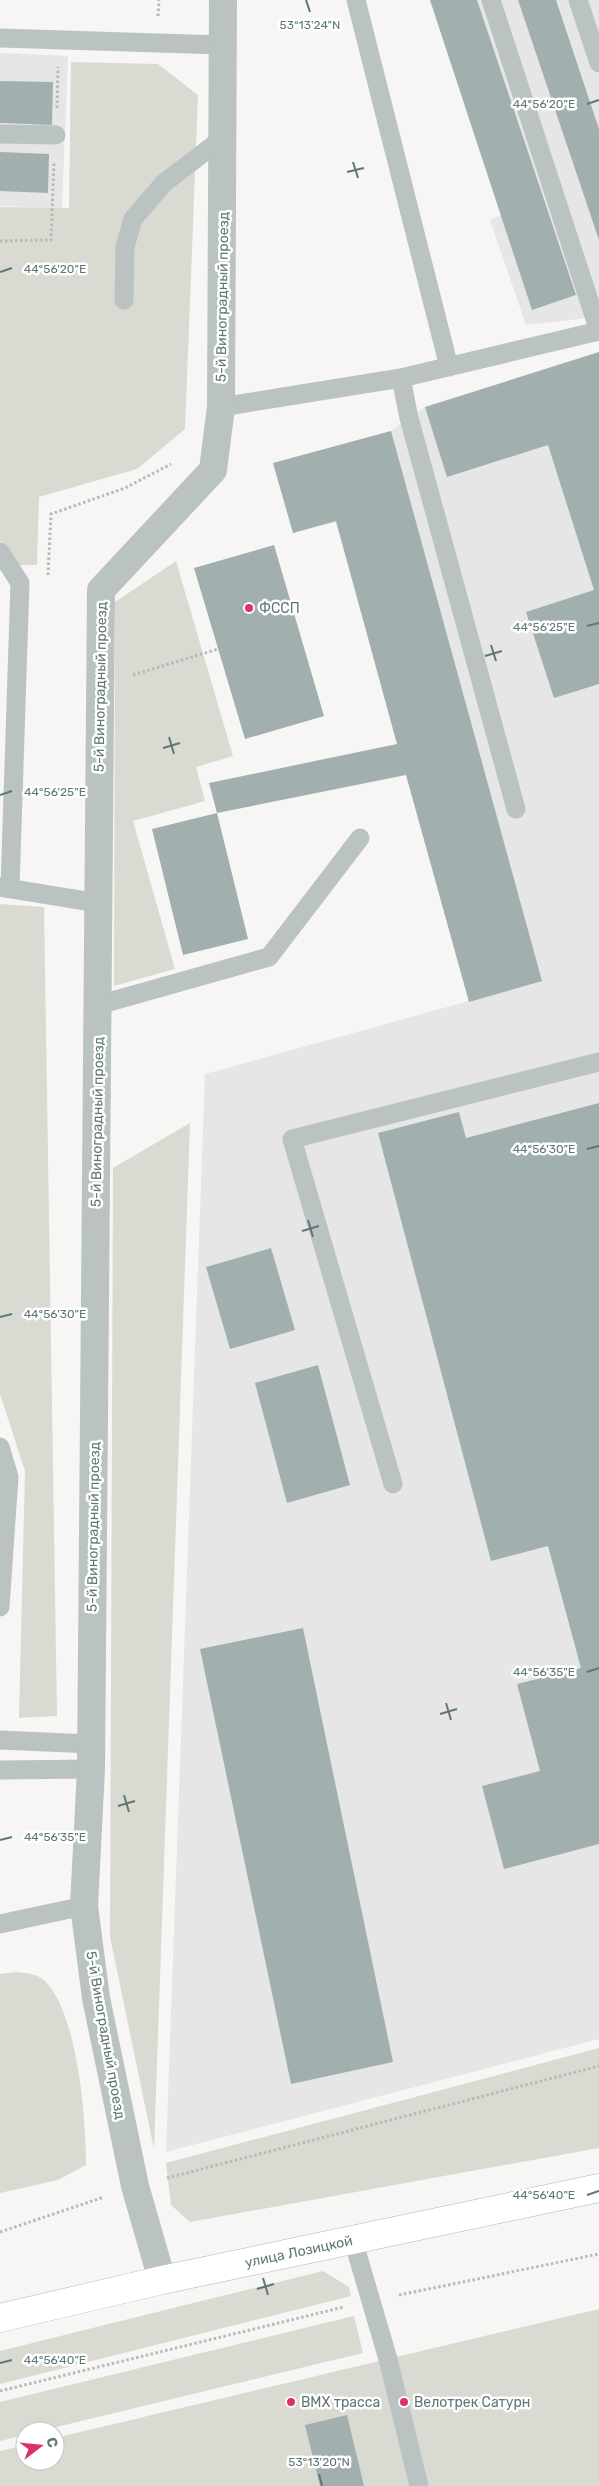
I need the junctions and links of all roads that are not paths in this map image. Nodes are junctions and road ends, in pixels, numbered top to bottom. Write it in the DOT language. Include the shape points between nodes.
graph roads {
  1 [pos="223,0"];
  2 [pos="356,0"];
  3 [pos="491,0"];
  4 [pos="578,0"];
  5 [pos="0,38"];
  6 [pos="222,45"];
  7 [pos="599,62"];
  8 [pos="0,134"];
  9 [pos="56,135"];
  10 [pos="224,137"];
  11 [pos="124,300"];
  12 [pos="599,331"];
  13 [pos="449,367"];
  14 [pos="401,378"];
  15 [pos="221,407"];
  16 [pos="0,552"];
  17 [pos="516,810"];
  18 [pos="360,838"];
  19 [pos="5,888"];
  20 [pos="98,903"];
  21 [pos="98,1005"];
  22 [pos="599,1062"];
  23 [pos="0,1447"];
  24 [pos="393,1484"];
  25 [pos="0,1606"];
  26 [pos="0,1740"];
  27 [pos="91,1756"];
  28 [pos="0,1770"];
  29 [pos="84,1906"];
  30 [pos="0,1924"];
  31 [pos="599,2188"];
  32 [pos="353,2240"];
  33 [pos="162,2280"];
  34 [pos="0,2318"];
  35 [pos="418,2486"];
  1 -- 6 [label="street, 5-й Виноградный проезд"];
  2 -- 13 [label="lane"];
  3 -- 12 [label="lane"];
  4 -- 7 [label="lane"];
  5 -- 6 [label="lane"];
  6 -- 10 [label="street, 5-й Виноградный проезд"];
  8 -- 9 [label="lane"];
  10 -- 11 [label="lane" via="164,183 132,219 125,247"];
  10 -- 15 [label="street, 5-й Виноградный проезд"];
  12 -- 13 [label="lane"];
  13 -- 14 [label="lane"];
  14 -- 15 [label="lane"];
  14 -- 17 [label="lane" via="411,428"];
  15 -- 20 [label="street, 5-й Виноградный проезд" via="213,470 101,590"];
  16 -- 19 [label="lane" via="20,583"];
  18 -- 21 [label="lane" via="270,957"];
  19 -- 20 [label="lane"];
  20 -- 21 [label="street, 5-й Виноградный проезд"];
  21 -- 27 [label="street, 5-й Виноградный проезд"];
  22 -- 24 [label="lane" via="292,1139"];
  23 -- 25 [label="lane" via="9,1478"];
  26 -- 27 [label="lane"];
  27 -- 28 [label="lane"];
  27 -- 29 [label="street, 5-й Виноградный проезд"];
  29 -- 30 [label="lane"];
  29 -- 33 [label="street, 5-й Виноградный проезд" via="96,1998 135,2186"];
  31 -- 32 [label="main road, улица Лозицкой"];
  32 -- 33 [label="main road, улица Лозицкой"];
  32 -- 35 [label="lane" via="372,2300"];
  33 -- 34 [label="main road, улица Лозицкой"];
}
